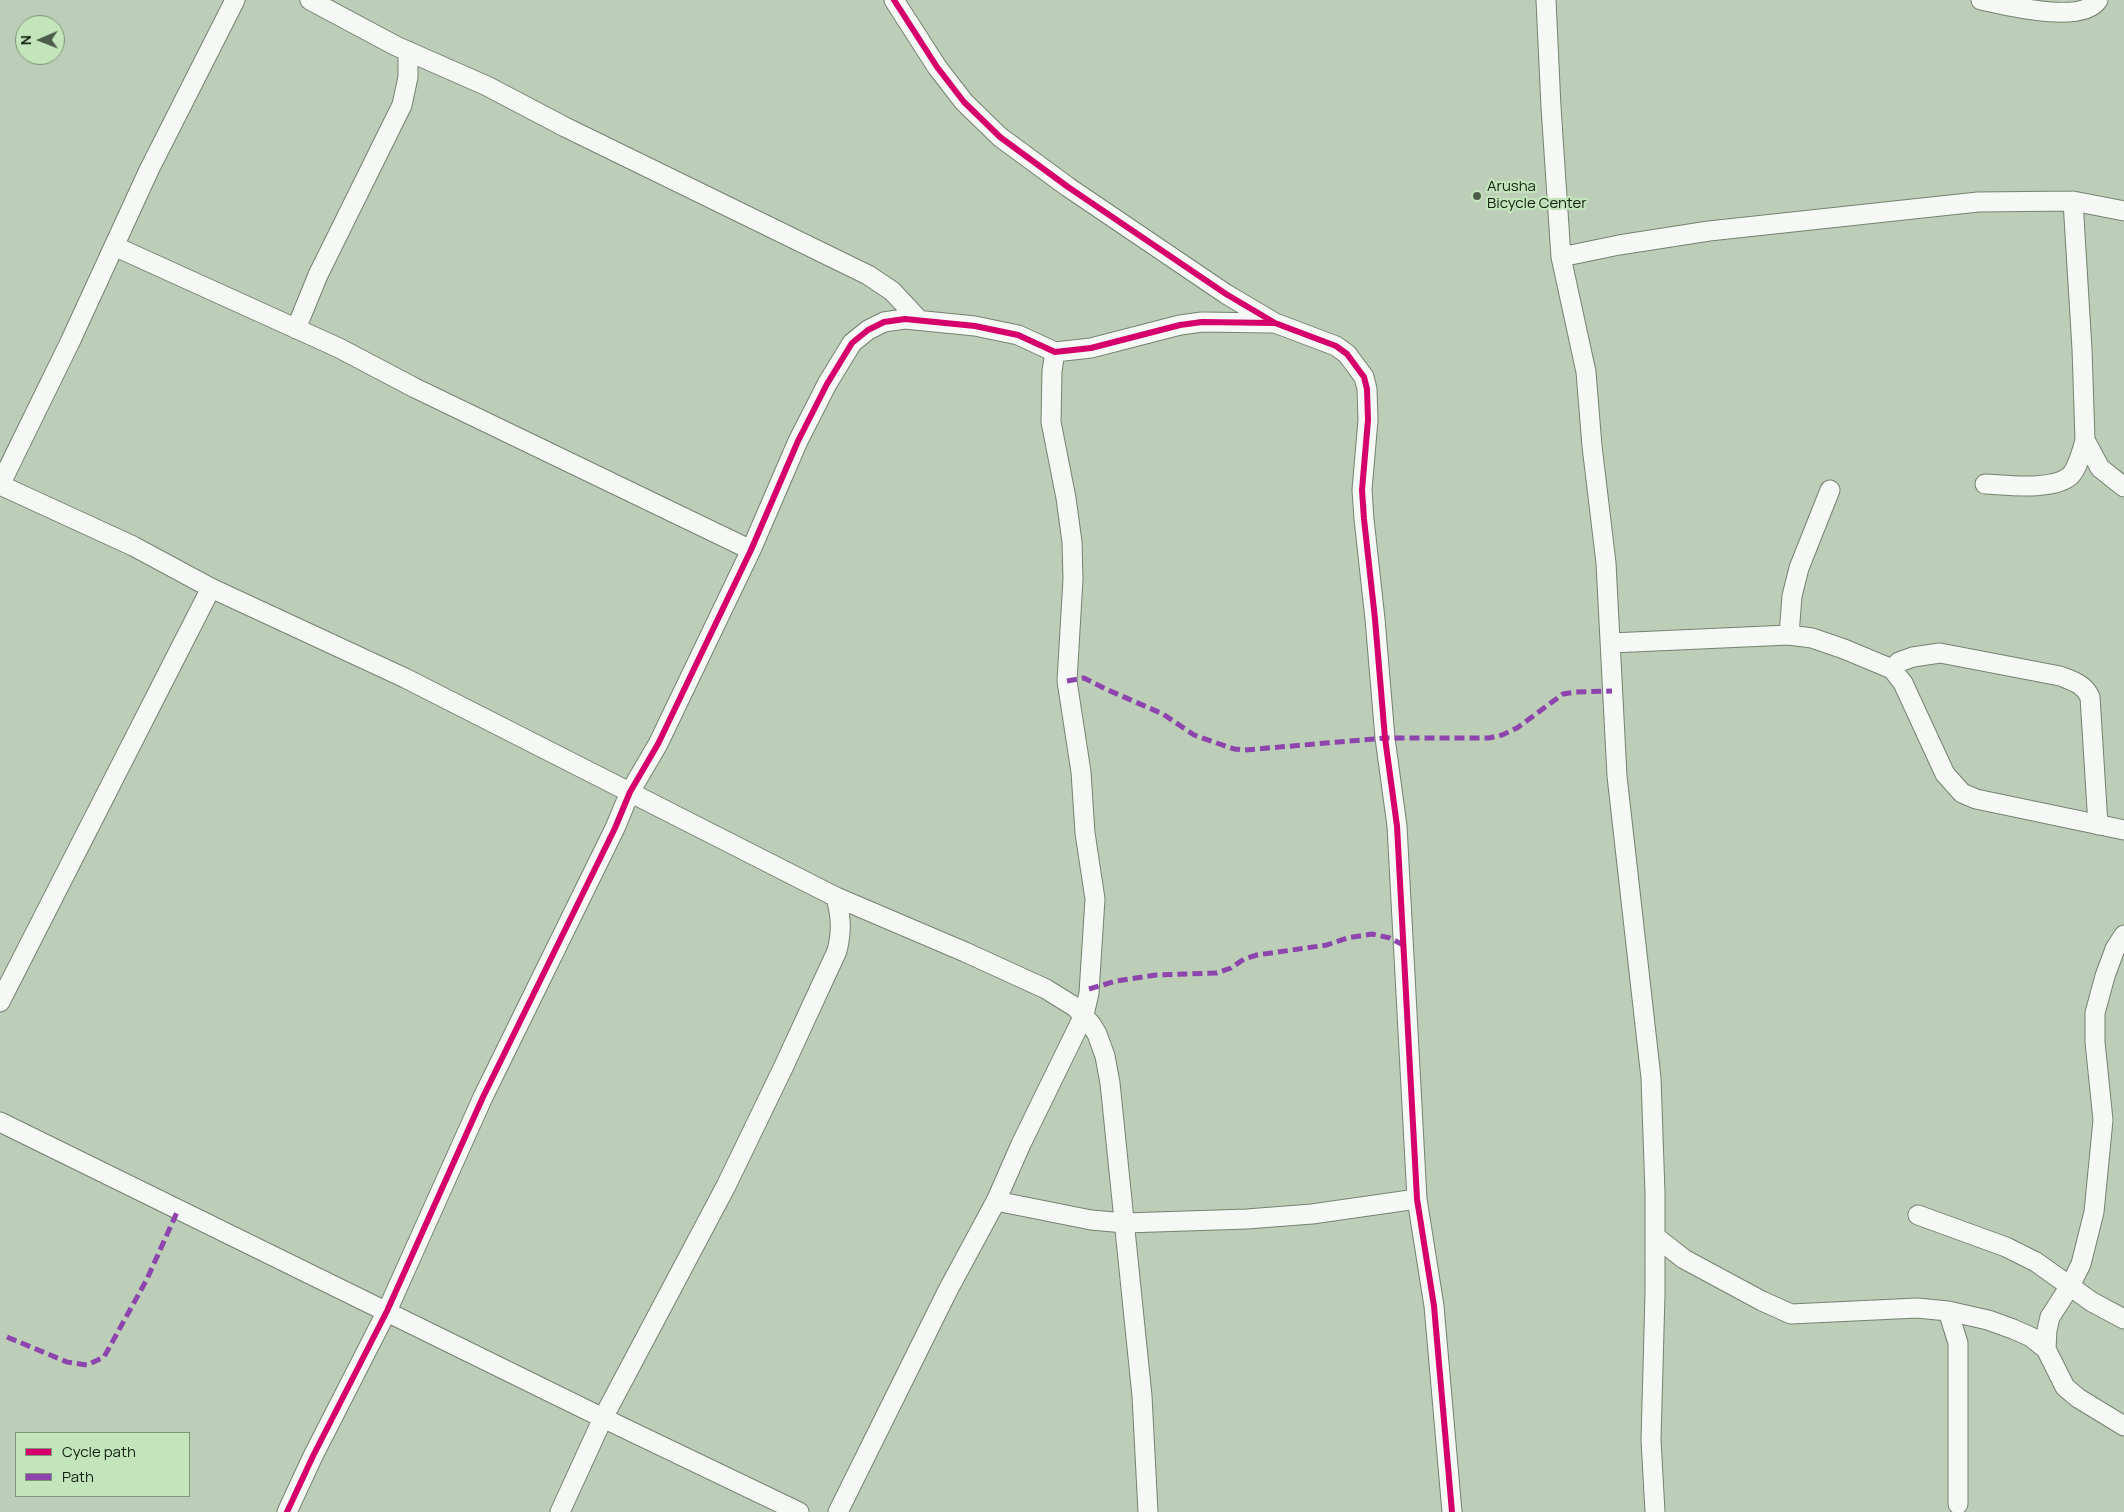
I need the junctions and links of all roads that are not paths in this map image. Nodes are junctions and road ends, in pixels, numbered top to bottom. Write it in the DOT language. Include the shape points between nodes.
graph roads {
  1 [pos="235,0"];
  2 [pos="310,0"];
  3 [pos="894,0"];
  4 [pos="1546,0"];
  5 [pos="1982,0"];
  6 [pos="2098,0"];
  7 [pos="408,51"];
  8 [pos="2073,201"];
  9 [pos="2124,210"];
  10 [pos="114,246"];
  11 [pos="1561,257"];
  12 [pos="919,320"];
  13 [pos="1274,323"];
  14 [pos="296,329"];
  15 [pos="1055,352"];
  16 [pos="2085,440"];
  17 [pos="1985,484"];
  18 [pos="0,485"];
  19 [pos="2124,487"];
  20 [pos="1830,490"];
  21 [pos="751,550"];
  22 [pos="211,588"];
  23 [pos="1789,635"];
  24 [pos="1611,643"];
  25 [pos="1892,669"];
  26 [pos="630,792"];
  27 [pos="2098,825"];
  28 [pos="2124,830"];
  29 [pos="836,897"];
  30 [pos="2124,935"];
  31 [pos="0,1002"];
  32 [pos="1084,1015"];
  33 [pos="0,1122"];
  34 [pos="1417,1199"];
  35 [pos="996,1201"];
  36 [pos="1918,1215"];
  37 [pos="1125,1223"];
  38 [pos="1656,1237"];
  39 [pos="2070,1286"];
  40 [pos="387,1311"];
  41 [pos="1948,1311"];
  42 [pos="2124,1319"];
  43 [pos="2046,1349"];
  44 [pos="603,1418"];
  45 [pos="2124,1426"];
  46 [pos="1958,1504"];
  47 [pos="287,1512"];
  48 [pos="560,1512"];
  49 [pos="799,1512"];
  50 [pos="838,1512"];
  51 [pos="1148,1512"];
  52 [pos="1452,1512"];
  53 [pos="1655,1512"];
  1 -- 10 [label="street"];
  2 -- 7 [label="street"];
  3 -- 13 [label="street" via="964,102 1000,137 1152,245"];
  4 -- 11 [label="street"];
  5 -- 6 [label="street" via="2052,12 2086,9"];
  7 -- 12 [label="street" via="487,86 868,275 892,291"];
  7 -- 14 [label="street" via="408,77 402,105 318,275"];
  8 -- 9 [label="street"];
  8 -- 11 [label="street" via="1978,202 1709,231"];
  8 -- 16 [label="street"];
  10 -- 14 [label="street"];
  10 -- 18 [label="street"];
  11 -- 24 [label="street" via="1586,372"];
  12 -- 15 [label="street" via="996,329"];
  12 -- 21 [label="street" via="884,322 852,343 798,441"];
  13 -- 15 [label="street" via="1202,322 1091,348"];
  13 -- 34 [label="street" via="1336,346 1359,368 1367,389 1363,509 1385,738 1397,826"];
  14 -- 21 [label="street"];
  15 -- 32 [label="street" via="1051,422 1072,542 1068,681 1095,899"];
  16 -- 17 [label="street" via="2071,475 2059,483"];
  16 -- 19 [label="street" via="2100,468"];
  18 -- 22 [label="street" via="133,546"];
  20 -- 23 [label="street" via="1799,568 1792,596"];
  21 -- 26 [label="street" via="658,744"];
  22 -- 26 [label="street" via="405,678"];
  22 -- 31 [label="street"];
  23 -- 24 [label="street"];
  23 -- 25 [label="street" via="1812,638"];
  24 -- 38 [label="street" via="1617,776 1651,1078"];
  25 -- 27 [label="street" via="1903,683 1945,774 1962,794"];
  25 -- 27 [label="street" via="1913,656 1940,653 2060,676 2078,683 2090,697"];
  26 -- 29 [label="street"];
  26 -- 40 [label="street" via="483,1097"];
  27 -- 28 [label="street"];
  29 -- 32 [label="street" via="1046,989"];
  29 -- 44 [label="street" via="841,918 837,951 726,1186"];
  30 -- 39 [label="street" via="2115,949 2095,1013 2104,1120 2102,1142 2087,1247"];
  32 -- 35 [label="street"];
  32 -- 37 [label="street" via="1097,1034 1105,1056"];
  33 -- 40 [label="street"];
  34 -- 37 [label="street" via="1312,1214"];
  34 -- 52 [label="street" via="1434,1306"];
  35 -- 37 [label="street" via="1083,1219"];
  35 -- 50 [label="street"];
  36 -- 39 [label="street" via="2006,1247 2036,1262"];
  37 -- 51 [label="street" via="1144,1422"];
  38 -- 41 [label="street" via="1684,1259 1791,1314 1917,1308"];
  38 -- 53 [label="street" via="1651,1395"];
  39 -- 42 [label="street"];
  39 -- 43 [label="street" via="2050,1317"];
  40 -- 44 [label="street"];
  40 -- 47 [label="street"];
  41 -- 43 [label="street" via="2012,1329 2031,1337"];
  41 -- 46 [label="street" via="1958,1343"];
  43 -- 45 [label="street" via="2065,1387"];
  44 -- 48 [label="street"];
  44 -- 49 [label="street"];
}
